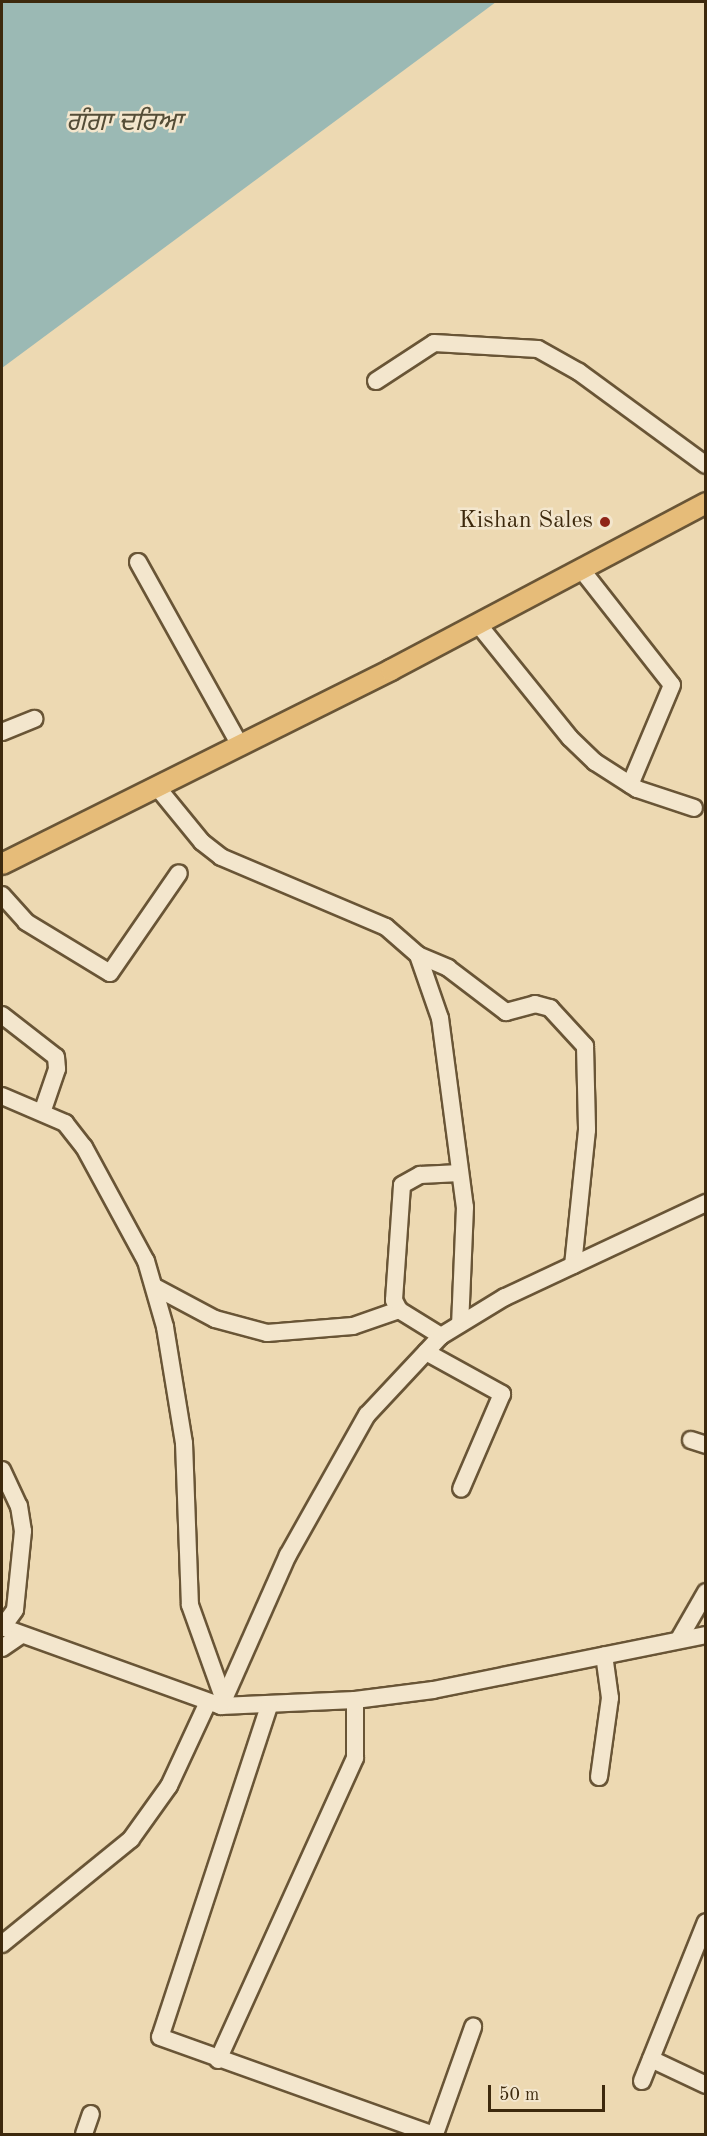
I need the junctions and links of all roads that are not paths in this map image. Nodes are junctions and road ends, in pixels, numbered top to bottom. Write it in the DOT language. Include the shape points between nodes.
graph roads {
  1 [pos="376,381"];
  2 [pos="705,465"];
  3 [pos="705,503"];
  4 [pos="138,562"];
  5 [pos="581,569"];
  6 [pos="478,624"];
  7 [pos="35,719"];
  8 [pos="2,732"];
  9 [pos="240,745"];
  10 [pos="630,785"];
  11 [pos="157,787"];
  12 [pos="693,808"];
  13 [pos="2,864"];
  14 [pos="179,873"];
  15 [pos="2,895"];
  16 [pos="418,955"];
  17 [pos="2,1015"];
  18 [pos="2,1096"];
  19 [pos="43,1110"];
  20 [pos="460,1173"];
  21 [pos="705,1203"];
  22 [pos="573,1265"];
  23 [pos="155,1287"];
  24 [pos="399,1310"];
  25 [pos="460,1324"];
  26 [pos="441,1336"];
  27 [pos="426,1352"];
  28 [pos="2,1470"];
  29 [pos="461,1489"];
  30 [pos="705,1592"];
  31 [pos="2,1627"];
  32 [pos="705,1635"];
  33 [pos="20,1636"];
  34 [pos="679,1639"];
  35 [pos="2,1648"];
  36 [pos="604,1655"];
  37 [pos="355,1700"];
  38 [pos="217,1703"];
  39 [pos="268,1706"];
  40 [pos="599,1777"];
  41 [pos="705,1922"];
  42 [pos="2,1944"];
  43 [pos="473,2027"];
  44 [pos="651,2059"];
  45 [pos="218,2060"];
  46 [pos="642,2081"];
  47 [pos="705,2085"];
  48 [pos="91,2114"];
  49 [pos="84,2134"];
  50 [pos="432,2134"];
  1 -- 2 [label="street" via="434,343 538,349 579,372"];
  3 -- 5 [label="main road"];
  4 -- 9 [label="street"];
  5 -- 6 [label="main road"];
  5 -- 10 [label="street" via="672,685"];
  6 -- 9 [label="main road"];
  6 -- 10 [label="street" via="570,738"];
  7 -- 8 [label="street"];
  9 -- 11 [label="main road"];
  10 -- 12 [label="street"];
  11 -- 13 [label="main road"];
  11 -- 16 [label="street" via="202,842 222,857 386,927"];
  14 -- 15 [label="street" via="110,973 35,928"];
  16 -- 20 [label="street" via="440,1018"];
  16 -- 22 [label="street" via="448,968 506,1012 535,1004 550,1008 585,1046 587,1130"];
  17 -- 19 [label="street" via="56,1057 57,1069"];
  18 -- 19 [label="street"];
  19 -- 23 [label="street" via="65,1123 84,1147"];
  20 -- 24 [label="street" via="420,1174 402,1185 394,1288"];
  20 -- 25 [label="street" via="466,1235"];
  21 -- 22 [label="street"];
  22 -- 25 [label="street"];
  23 -- 24 [label="street" via="215,1319 267,1333 353,1326"];
  23 -- 38 [label="street" via="184,1443 190,1605"];
  24 -- 26 [label="street"];
  25 -- 26 [label="street"];
  26 -- 27 [label="street"];
  27 -- 29 [label="street" via="502,1394"];
  27 -- 38 [label="street" via="368,1415 327,1483"];
  28 -- 31 [label="street" via="19,1506 23,1531 15,1611"];
  30 -- 34 [label="street"];
  31 -- 33 [label="street"];
  32 -- 34 [label="street"];
  33 -- 35 [label="street"];
  33 -- 38 [label="street"];
  34 -- 36 [label="street"];
  36 -- 37 [label="street"];
  36 -- 40 [label="street" via="610,1698"];
  37 -- 39 [label="street"];
  37 -- 45 [label="street" via="355,1758"];
  38 -- 39 [label="street"];
  38 -- 42 [label="street" via="169,1786 131,1839"];
  39 -- 45 [label="street" via="159,2033 169,2044"];
  41 -- 44 [label="street"];
  43 -- 50 [label="street"];
  44 -- 46 [label="street"];
  44 -- 47 [label="street"];
  45 -- 50 [label="street"];
  48 -- 49 [label="street"];
}
